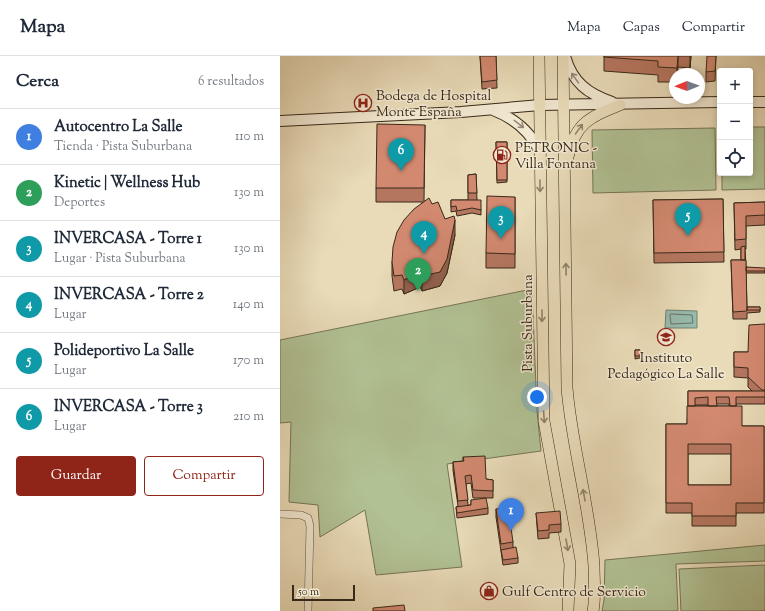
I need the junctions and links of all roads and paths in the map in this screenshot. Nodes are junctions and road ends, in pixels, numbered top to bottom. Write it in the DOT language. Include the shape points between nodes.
graph roads {
  1 [pos="539,56"];
  2 [pos="564,56"];
  3 [pos="717,102"];
  4 [pos="753,102"];
  5 [pos="765,102"];
  6 [pos="540,105"];
  7 [pos="563,105"];
  8 [pos="620,105"];
  9 [pos="489,109"];
  10 [pos="280,120"];
  11 [pos="539,150"];
  12 [pos="564,179"];
  13 [pos="280,514"];
  14 [pos="308,611"];
  15 [pos="568,611"];
  16 [pos="593,611"];
  1 -- 6 [label="main road, Pista Suburbana"];
  2 -- 7 [label="main road"];
  8 -- 2 [label="street, one-way" via="597,96 582,86 571,72"];
  3 -- 8 [label="street"];
  4 -- 5 [label="street"];
  6 -- 7 [label="street"];
  6 -- 9 [label="street"];
  6 -- 11 [label="main road, Pista Suburbana"];
  7 -- 8 [label="street"];
  7 -- 12 [label="main road"];
  12 -- 8 [label="main road, one-way" via="569,151 578,129 592,116"];
  9 -- 10 [label="street"];
  9 -- 11 [label="street, one-way" via="522,125"];
  11 -- 15 [label="main road, Pista Suburbana, one-way" via="544,421 570,564"];
  16 -- 12 [label="main road, one-way" via="596,599 593,543 569,416 567,388"];
  13 -- 14 [label="street" via="308,518"];
}
